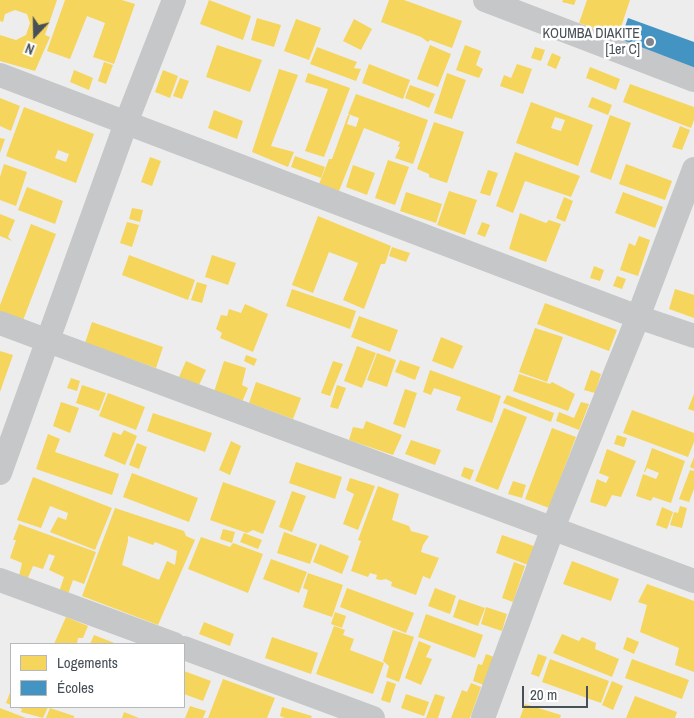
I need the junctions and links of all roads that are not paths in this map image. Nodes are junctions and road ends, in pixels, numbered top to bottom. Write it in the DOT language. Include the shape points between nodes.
graph roads {
  1 [pos="174,0"];
  2 [pos="485,0"];
  3 [pos="0,75"];
  4 [pos="694,80"];
  5 [pos="126,123"];
  6 [pos="694,169"];
  7 [pos="638,317"];
  8 [pos="0,323"];
  9 [pos="694,336"];
  10 [pos="49,341"];
  11 [pos="0,473"];
  12 [pos="553,528"];
  13 [pos="0,580"];
  14 [pos="694,581"];
  15 [pos="171,643"];
  16 [pos="185,648"];
  17 [pos="373,718"];
  18 [pos="483,718"];
  1 -- 5 [label="street"];
  2 -- 4 [label="street"];
  3 -- 5 [label="street"];
  5 -- 7 [label="street"];
  5 -- 10 [label="street"];
  6 -- 7 [label="street"];
  7 -- 9 [label="street"];
  7 -- 12 [label="street"];
  8 -- 10 [label="street"];
  10 -- 11 [label="street"];
  10 -- 12 [label="street"];
  12 -- 14 [label="street"];
  12 -- 18 [label="street"];
  13 -- 15 [label="street"];
  16 -- 17 [label="street"];
}
